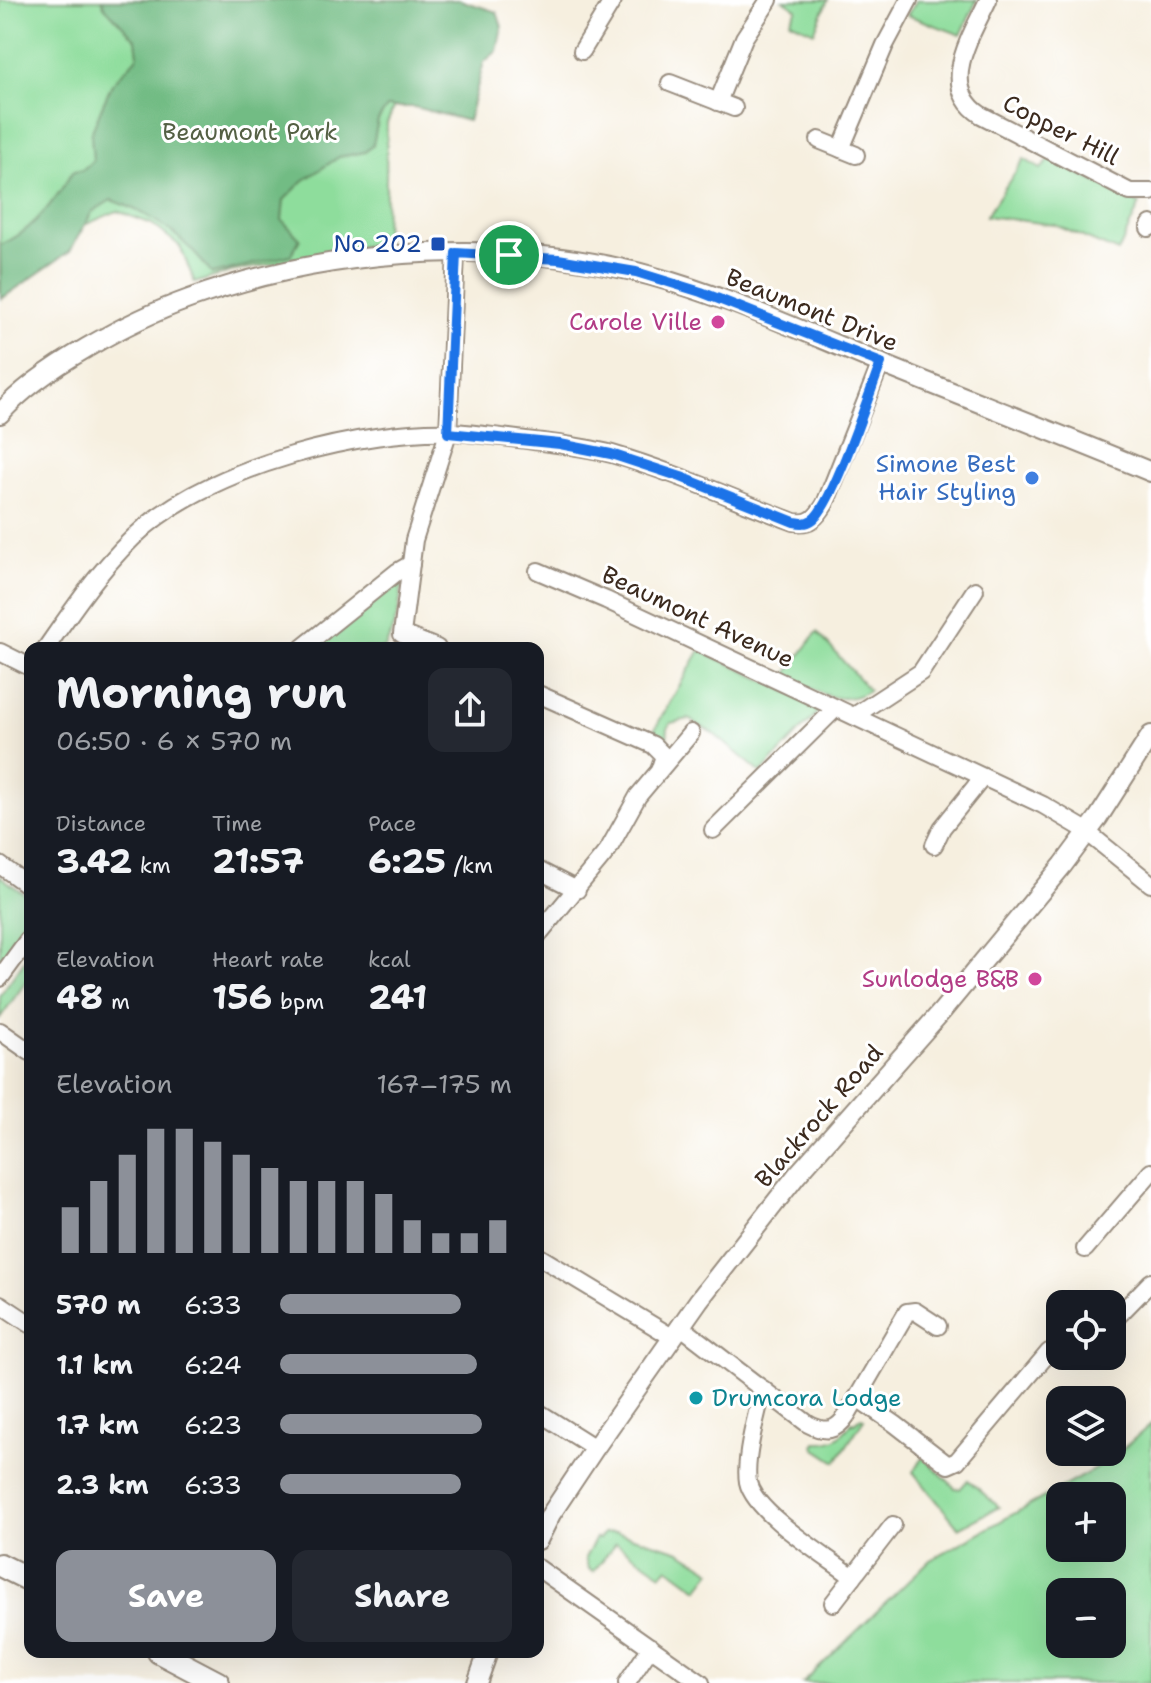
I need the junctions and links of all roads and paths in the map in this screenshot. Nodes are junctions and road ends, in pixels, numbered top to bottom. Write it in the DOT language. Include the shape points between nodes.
graph roads {
  1 [pos="613,0"];
  2 [pos="769,0"];
  3 [pos="909,0"];
  4 [pos="988,0"];
  5 [pos="582,51"];
  6 [pos="670,83"];
  7 [pos="819,140"];
  8 [pos="1151,192"];
  9 [pos="456,253"];
  10 [pos="881,363"];
  11 [pos="0,414"];
  12 [pos="448,433"];
  13 [pos="1151,472"];
  14 [pos="411,564"];
  15 [pos="538,571"];
  16 [pos="975,590"];
  17 [pos="399,641"];
  18 [pos="50,642"];
  19 [pos="310,642"];
  20 [pos="0,652"];
  21 [pos="24,664"];
  22 [pos="544,697"];
  23 [pos="836,708"];
  24 [pos="854,716"];
  25 [pos="691,733"];
  26 [pos="1151,735"];
  27 [pos="659,769"];
  28 [pos="983,777"];
  29 [pos="713,830"];
  30 [pos="1088,833"];
  31 [pos="934,845"];
  32 [pos="0,865"];
  33 [pos="544,873"];
  34 [pos="24,883"];
  35 [pos="1151,884"];
  36 [pos="577,890"];
  37 [pos="544,928"];
  38 [pos="24,945"];
  39 [pos="0,978"];
  40 [pos="0,1031"];
  41 [pos="24,1048"];
  42 [pos="1151,1172"];
  43 [pos="1085,1249"];
  44 [pos="544,1259"];
  45 [pos="1151,1282"];
  46 [pos="0,1304"];
  47 [pos="1126,1308"];
  48 [pos="24,1320"];
  49 [pos="938,1326"];
  50 [pos="676,1331"];
  51 [pos="1046,1356"];
  52 [pos="763,1389"];
  53 [pos="857,1398"];
  54 [pos="544,1416"];
  55 [pos="595,1448"];
  56 [pos="893,1525"];
  57 [pos="544,1528"];
  58 [pos="0,1565"];
  59 [pos="544,1572"];
  60 [pos="24,1577"];
  61 [pos="853,1577"];
  62 [pos="833,1603"];
  63 [pos="651,1647"];
  64 [pos="170,1658"];
  65 [pos="486,1658"];
  66 [pos="218,1683"];
  67 [pos="477,1683"];
  68 [pos="627,1683"];
  69 [pos="701,1683"];
  1 -- 5 [label="street"];
  2 -- 6 [label="street" via="744,38 726,105"];
  3 -- 7 [label="street" via="885,45 849,152"];
  4 -- 8 [label="street, Copper Hill" via="961,61 959,86 967,102 982,116 1130,192"];
  9 -- 10 [label="street, Beaumont Drive" via="558,259 636,272"];
  9 -- 11 [label="street, Beaumont Drive" via="370,257 213,290 156,311 94,344 26,389"];
  9 -- 12 [label="street"];
  10 -- 12 [label="street" via="825,504 807,522 794,522 611,454"];
  10 -- 13 [label="street, Beaumont Drive"];
  12 -- 14 [label="street" via="419,520"];
  12 -- 18 [label="street" via="333,446 202,488 132,539"];
  14 -- 17 [label="street"];
  14 -- 19 [label="street"];
  15 -- 23 [label="street, Beaumont Avenue"];
  16 -- 24 [label="street" via="921,672"];
  20 -- 21 [label="street"];
  22 -- 27 [label="street" via="653,745 664,756"];
  23 -- 24 [label="street, Beaumont Avenue"];
  23 -- 29 [label="street"];
  24 -- 28 [label="street, Beaumont Avenue"];
  25 -- 27 [label="street"];
  26 -- 30 [label="street, Blackrock Road"];
  27 -- 36 [label="street"];
  28 -- 30 [label="street, Beaumont Avenue"];
  28 -- 31 [label="street"];
  30 -- 35 [label="street, Beaumont Avenue"];
  30 -- 50 [label="street, Blackrock Road" via="942,1011 797,1175"];
  32 -- 34 [label="street"];
  33 -- 36 [label="street"];
  36 -- 37 [label="street"];
  38 -- 39 [label="street"];
  40 -- 41 [label="street"];
  42 -- 43 [label="street"];
  44 -- 50 [label="street"];
  45 -- 47 [label="street"];
  46 -- 48 [label="street"];
  49 -- 53 [label="street" via="915,1311 907,1312"];
  50 -- 52 [label="street"];
  50 -- 55 [label="street, Blackrock Road"];
  51 -- 53 [label="street" via="957,1461 948,1465"];
  52 -- 53 [label="street" via="808,1424 827,1431 842,1423"];
  52 -- 61 [label="street" via="747,1474 754,1497 766,1512"];
  54 -- 55 [label="street"];
  55 -- 57 [label="street, Blackrock Road"];
  56 -- 61 [label="street"];
  58 -- 60 [label="main road"];
  59 -- 63 [label="street"];
  61 -- 62 [label="street"];
  63 -- 68 [label="street"];
  63 -- 69 [label="street"];
  64 -- 66 [label="main road"];
  65 -- 67 [label="street"];
}
